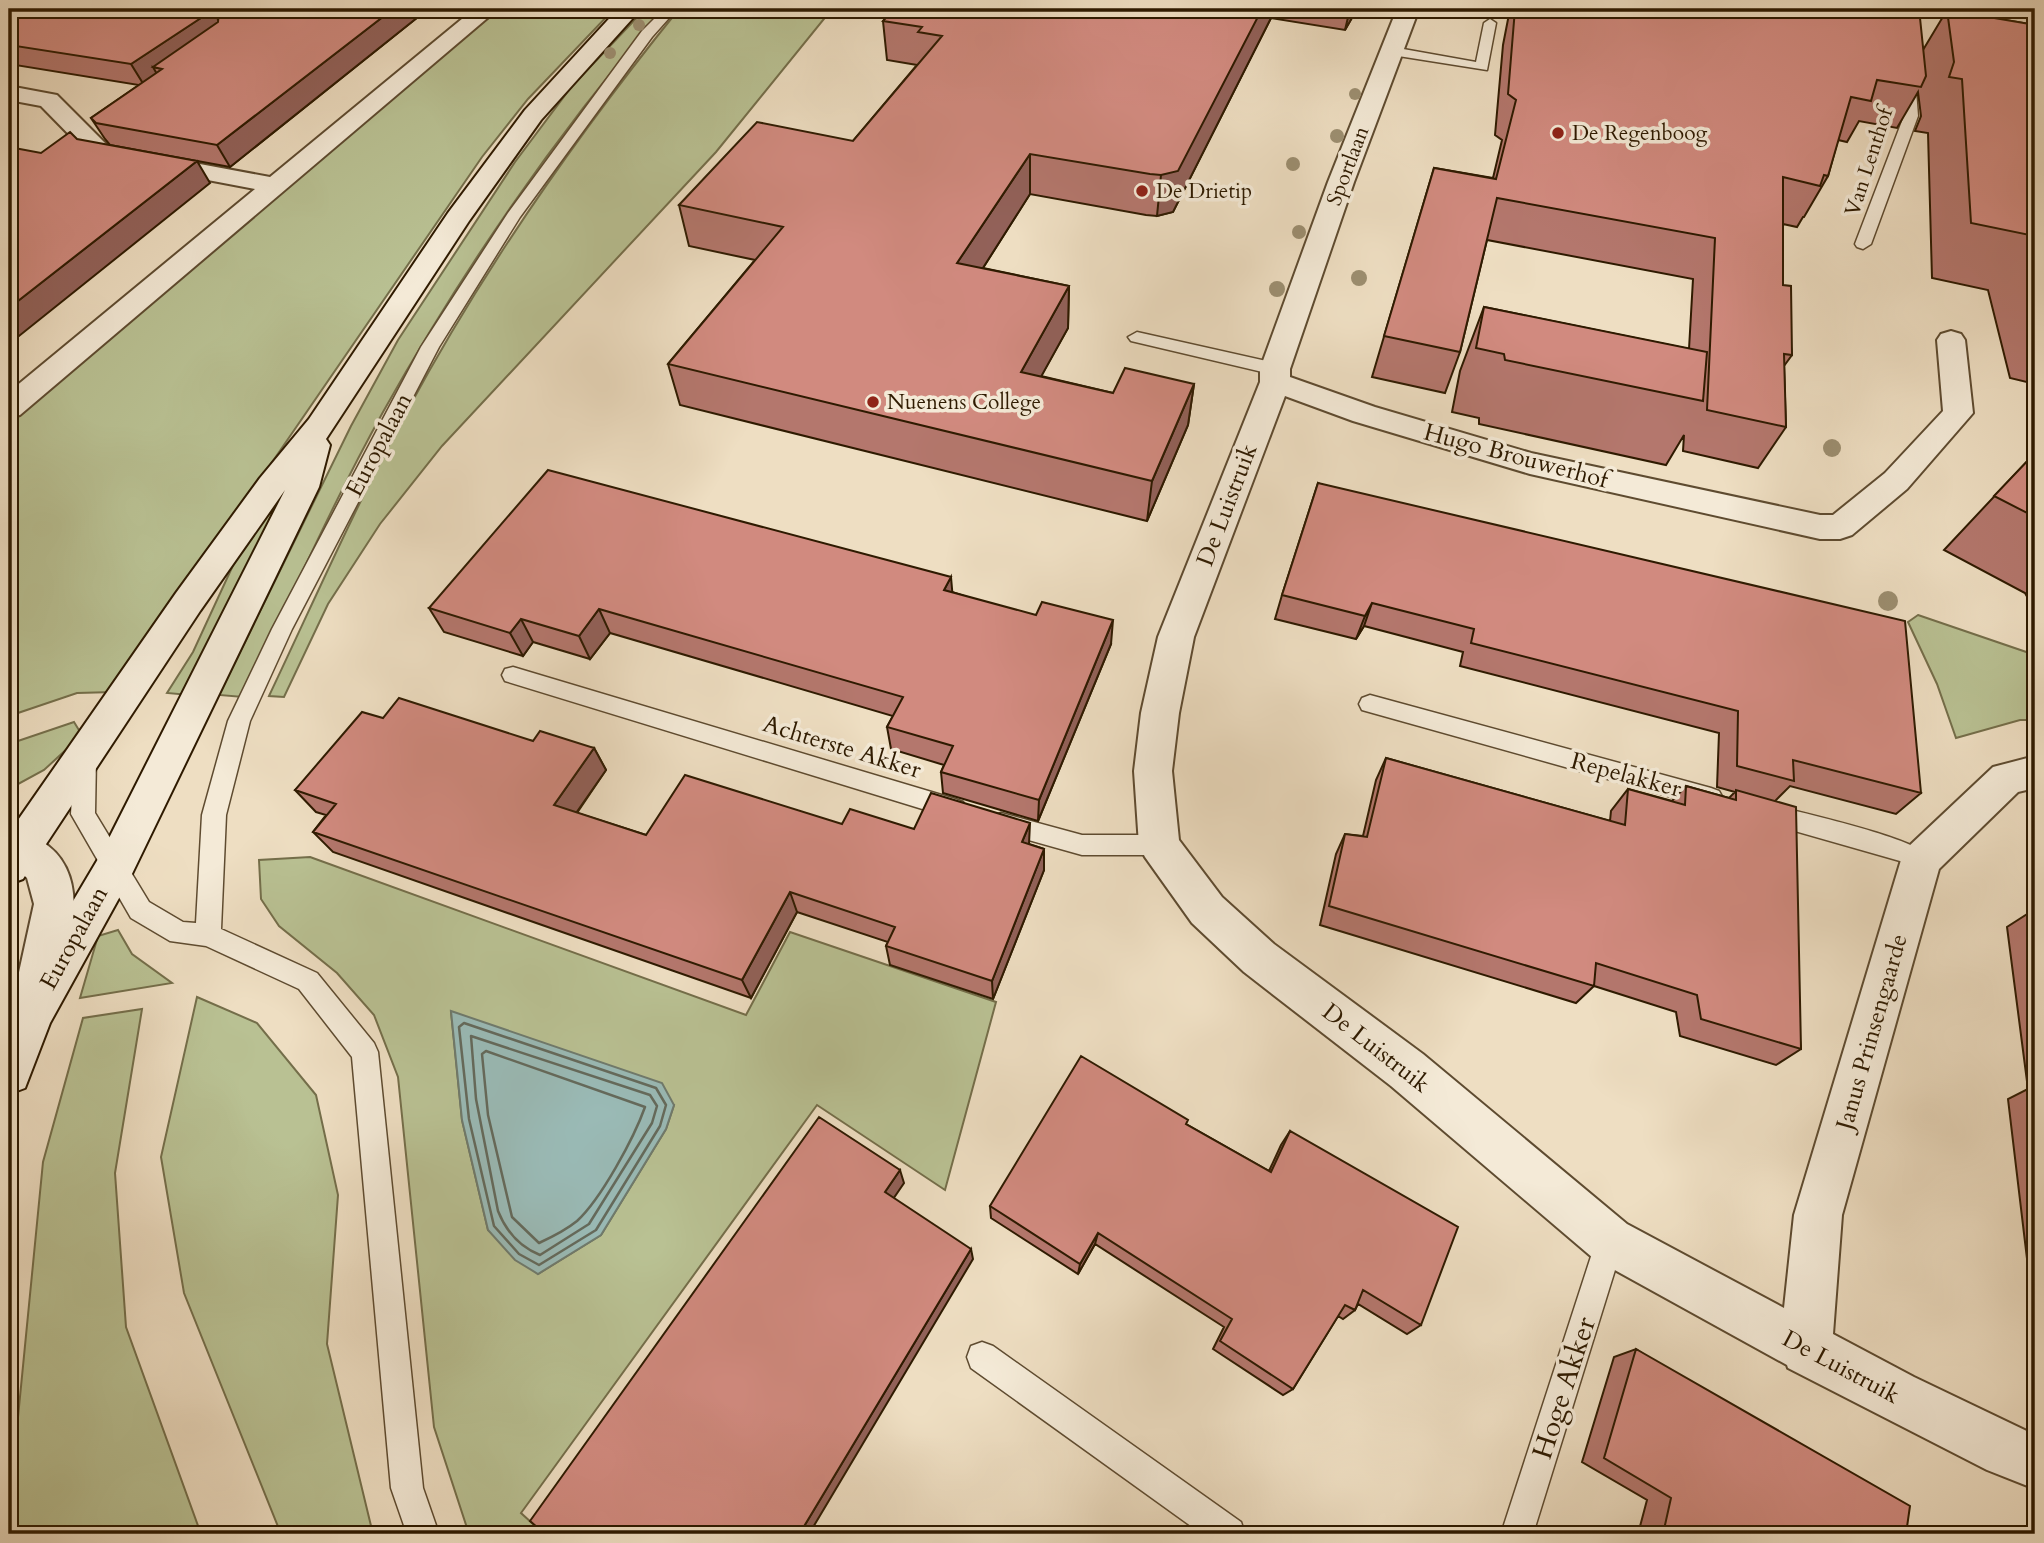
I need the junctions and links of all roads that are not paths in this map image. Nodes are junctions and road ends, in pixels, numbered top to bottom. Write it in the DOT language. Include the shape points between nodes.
graph roads {
  1 [pos="487,9"];
  2 [pos="630,9"];
  3 [pos="671,9"];
  4 [pos="1408,9"];
  5 [pos="1490,23"];
  6 [pos="1392,51"];
  7 [pos="1906,62"];
  8 [pos="9,93"];
  9 [pos="277,186"];
  10 [pos="1863,244"];
  11 [pos="1137,337"];
  12 [pos="1951,340"];
  13 [pos="1275,375"];
  14 [pos="9,408"];
  15 [pos="320,426"];
  16 [pos="513,675"];
  17 [pos="1370,704"];
  18 [pos="85,751"];
  19 [pos="2035,772"];
  20 [pos="1159,845"];
  21 [pos="13,853"];
  22 [pos="1921,860"];
  23 [pos="115,867"];
  24 [pos="208,935"];
  25 [pos="32,1014"];
  26 [pos="9,1072"];
  27 [pos="1610,1241"];
  28 [pos="1806,1350"];
  29 [pos="982,1357"];
  30 [pos="2035,1462"];
  31 [pos="423,1534"];
  32 [pos="1228,1534"];
  33 [pos="1517,1534"];
  1 -- 9 [label="street"];
  2 -- 15 [label="street, Europalaan" via="533,115 457,219"];
  3 -- 24 [label="lane, Europalaan" via="647,34 521,206 430,347 282,629 239,721 214,815"];
  4 -- 6 [label="street, Sportlaan"];
  5 -- 6 [label="lane" via="1482,67"];
  6 -- 13 [label="street, Sportlaan" via="1340,182"];
  7 -- 10 [label="lane, Van Lenthof" via="1911,116"];
  8 -- 9 [label="street" via="49,100 91,131 102,152"];
  9 -- 14 [label="street"];
  11 -- 13 [label="lane"];
  12 -- 13 [label="street, Hugo Brouwerhof" via="1958,413 1887,489 1840,527 1820,527 1530,463 1364,414"];
  13 -- 20 [label="street, De Luistruik" via="1176,637 1153,771"];
  15 -- 18 [label="street, Europalaan" via="216,563"];
  15 -- 23 [label="street, Europalaan" via="303,487"];
  16 -- 20 [label="lane, Achterste Akker" via="1082,845"];
  17 -- 22 [label="lane, Repelakker" via="1906,852"];
  18 -- 21 [label="street, Europalaan"];
  18 -- 23 [label="lane" via="83,814"];
  19 -- 22 [label="street" via="2007,778"];
  20 -- 27 [label="street, De Luistruik" via="1207,910 1259,958 1407,1070"];
  21 -- 25 [label="street" via="37,858 50,880 55,906"];
  22 -- 28 [label="street, Janus Prinsengaarde" via="1818,1215"];
  23 -- 24 [label="lane" via="140,911 179,933"];
  23 -- 25 [label="street, Europalaan"];
  24 -- 31 [label="lane" via="308,981 365,1052 407,1489"];
  25 -- 26 [label="street, Europalaan"];
  27 -- 28 [label="street, De Luistruik"];
  27 -- 33 [label="lane, Hoge Akker"];
  28 -- 30 [label="street, De Luistruik"];
  29 -- 32 [label="lane"];
}
